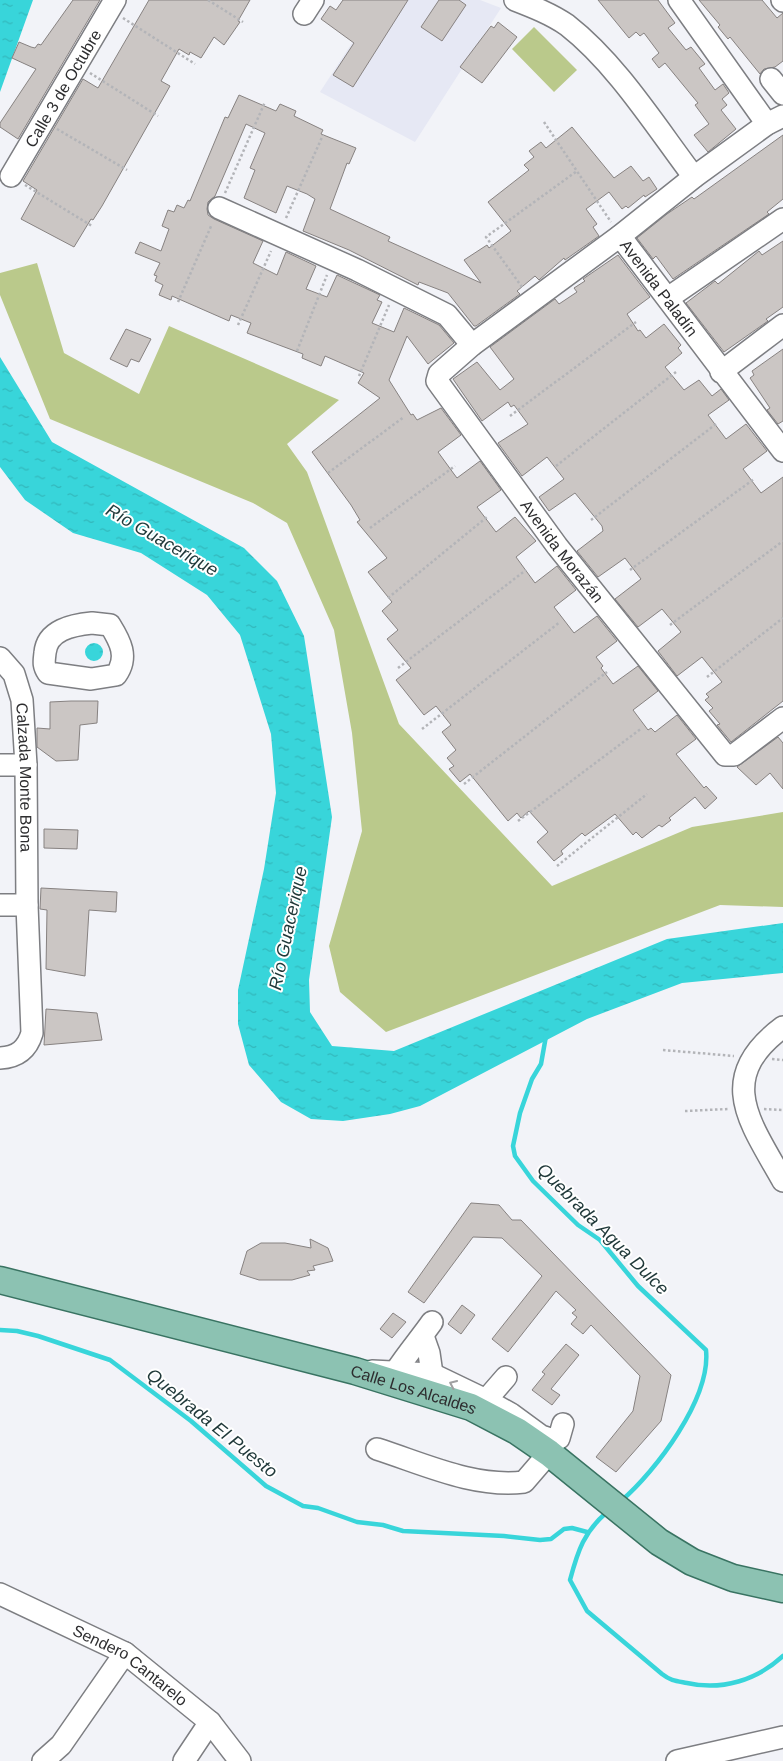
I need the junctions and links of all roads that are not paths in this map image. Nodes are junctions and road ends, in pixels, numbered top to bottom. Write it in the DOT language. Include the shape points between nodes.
graph roads {
  1 [pos="515,0"];
  2 [pos="679,0"];
  3 [pos="112,5"];
  4 [pos="775,120"];
  5 [pos="11,176"];
  6 [pos="694,177"];
  7 [pos="219,208"];
  8 [pos="783,219"];
  9 [pos="620,236"];
  10 [pos="668,298"];
  11 [pos="783,325"];
  12 [pos="472,345"];
  13 [pos="721,372"];
  14 [pos="780,443"];
  15 [pos="0,658"];
  16 [pos="43,666"];
  17 [pos="14,674"];
  18 [pos="783,718"];
  19 [pos="0,765"];
  20 [pos="26,765"];
  21 [pos="27,905"];
  22 [pos="0,906"];
  23 [pos="783,1027"];
  24 [pos="0,1058"];
  25 [pos="783,1181"];
  26 [pos="0,1280"];
  27 [pos="355,1371"];
  28 [pos="396,1371"];
  29 [pos="432,1374"];
  30 [pos="506,1377"];
  31 [pos="486,1400"];
  32 [pos="377,1449"];
  33 [pos="549,1453"];
  34 [pos="592,1487"];
  35 [pos="783,1589"];
  36 [pos="0,1594"];
  37 [pos="125,1653"];
  38 [pos="210,1722"];
  39 [pos="783,1737"];
  40 [pos="43,1761"];
  41 [pos="184,1761"];
  42 [pos="240,1761"];
  43 [pos="677,1761"];
  1 -- 6 [label="street" via="566,25 607,63"];
  2 -- 4 [label="street"];
  3 -- 5 [label="street, Calle 3 de Octubre"];
  4 -- 6 [label="street, Avenida Paladín"];
  6 -- 9 [label="street, Avenida Paladín"];
  7 -- 12 [label="street" via="333,259 447,316"];
  8 -- 10 [label="street"];
  9 -- 10 [label="street, Avenida Paladín"];
  9 -- 12 [label="street, Avenida Morazán"];
  10 -- 13 [label="street, Avenida Paladín"];
  11 -- 13 [label="street"];
  12 -- 18 [label="street, Avenida Morazán" via="439,374 438,381 557,546 672,691 726,755 734,755"];
  13 -- 14 [label="street, Avenida Paladín"];
  15 -- 17 [label="street, Calzada Monte Bona"];
  16 -- 17 [label="street"];
  17 -- 20 [label="street, Calzada Monte Bona" via="22,700"];
  19 -- 20 [label="street"];
  20 -- 21 [label="street, Calzada Monte Bona"];
  21 -- 22 [label="street"];
  21 -- 24 [label="street, Calzada Monte Bona" via="32,1033 23,1051"];
  23 -- 25 [label="street" via="752,1057 745,1075 744,1108"];
  26 -- 27 [label="main road, Calle Los Alcaldes"];
  27 -- 28 [label="street"];
  27 -- 33 [label="main road, Calle Los Alcaldes" via="471,1407 517,1431"];
  28 -- 29 [label="street"];
  28 -- 29 [label="street" via="428,1329"];
  31 -- 29 [label="street, one-way"];
  30 -- 31 [label="street"];
  31 -- 34 [label="street" via="541,1436 559,1438 570,1429 565,1442 570,1460"];
  32 -- 33 [label="street" via="484,1482 504,1484 524,1482"];
  33 -- 34 [label="main road, Calle Los Alcaldes"];
  34 -- 35 [label="main road, Calle Los Alcaldes" via="659,1542 692,1562 733,1578"];
  36 -- 37 [label="street, Sendero Cantarelo"];
  37 -- 38 [label="street, Sendero Cantarelo"];
  37 -- 40 [label="street" via="61,1745"];
  38 -- 41 [label="street"];
  38 -- 42 [label="street, Sendero Cantarelo"];
  39 -- 43 [label="street"];
}
